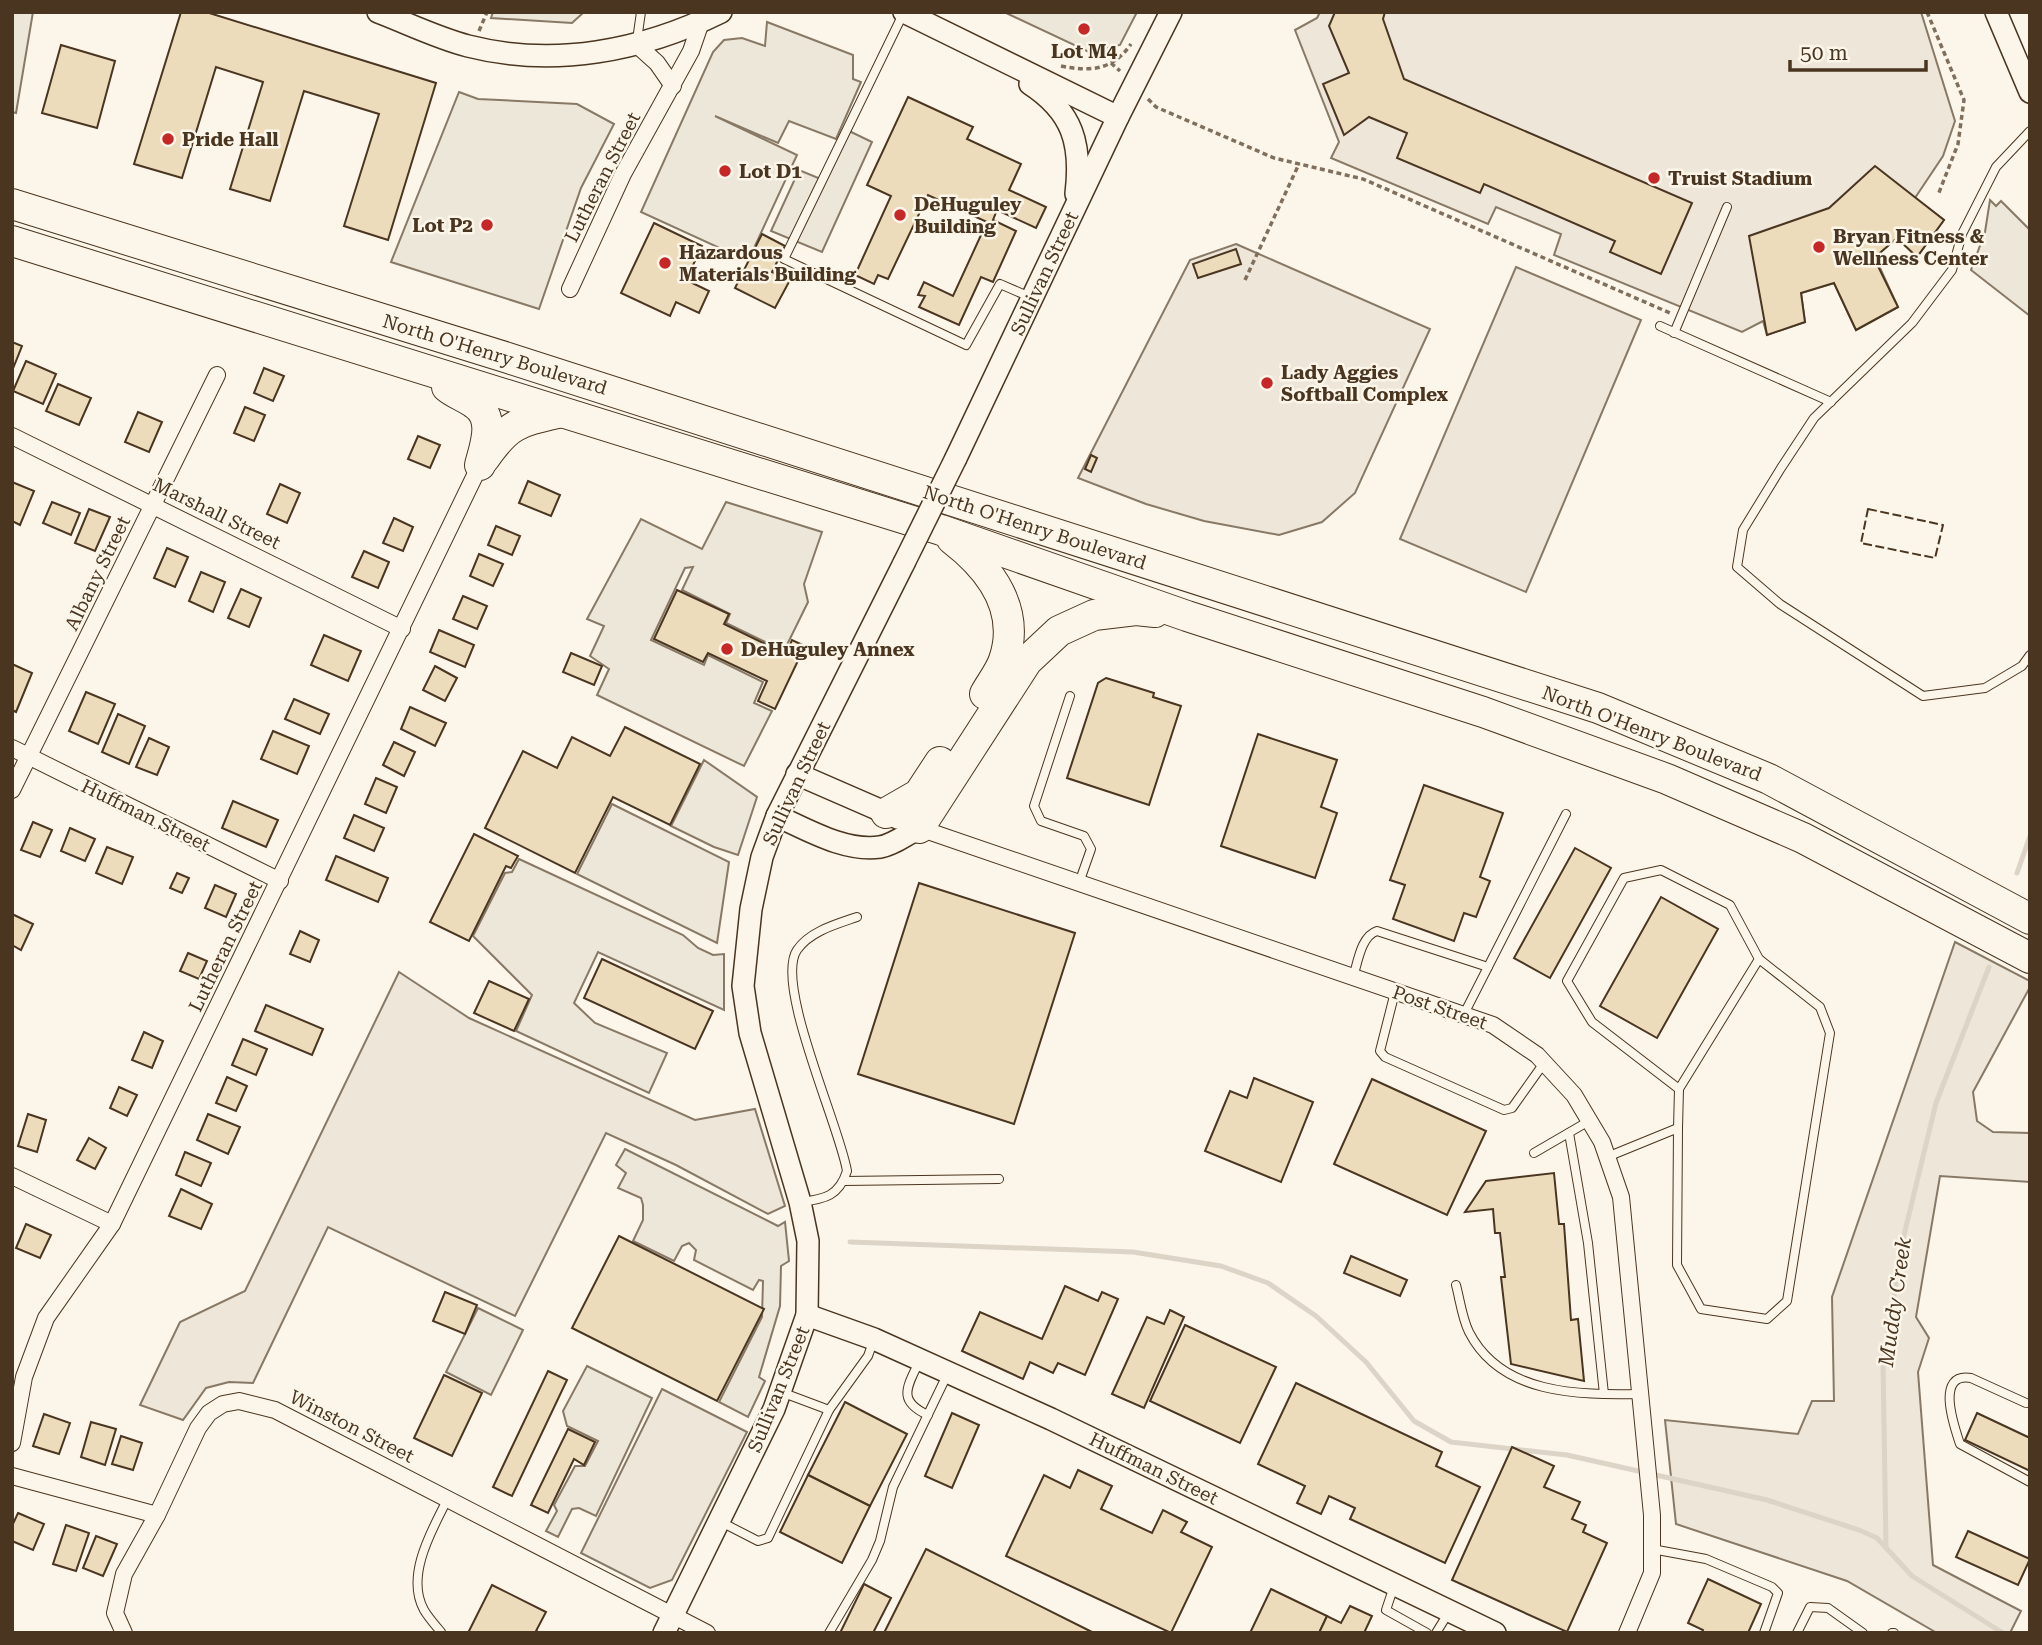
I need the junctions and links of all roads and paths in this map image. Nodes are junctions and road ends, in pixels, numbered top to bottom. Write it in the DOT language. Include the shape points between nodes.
graph roads {
  1 [pos="377,12"];
  2 [pos="641,12"];
  3 [pos="721,12"];
  4 [pos="904,12"];
  5 [pos="1171,12"];
  6 [pos="1927,12"];
  7 [pos="1996,12"];
  8 [pos="696,17"];
  9 [pos="1133,42"];
  10 [pos="637,45"];
  11 [pos="989,53"];
  12 [pos="1111,63"];
  13 [pos="1054,64"];
  14 [pos="1134,85"];
  15 [pos="673,86"];
  16 [pos="2030,92"];
  17 [pos="1118,117"];
  18 [pos="2030,131"];
  19 [pos="1299,164"];
  20 [pos="1938,195"];
  21 [pos="12,204"];
  22 [pos="1727,206"];
  23 [pos="1074,209"];
  24 [pos="12,242"];
  25 [pos="1245,280"];
  26 [pos="570,289"];
  27 [pos="1032,298"];
  28 [pos="1672,314"];
  29 [pos="1660,327"];
  30 [pos="1674,333"];
  31 [pos="428,371"];
  32 [pos="218,375"];
  33 [pos="1831,402"];
  34 [pos="558,413"];
  35 [pos="12,436"];
  36 [pos="480,466"];
  37 [pos="154,505"];
  38 [pos="941,530"];
  39 [pos="1187,616"];
  40 [pos="402,629"];
  41 [pos="2030,654"];
  42 [pos="1070,696"];
  43 [pos="12,748"];
  44 [pos="29,757"];
  45 [pos="797,774"];
  46 [pos="12,790"];
  47 [pos="886,813"];
  48 [pos="1566,814"];
  49 [pos="777,816"];
  50 [pos="919,828"];
  51 [pos="280,881"];
  52 [pos="1079,883"];
  53 [pos="857,917"];
  54 [pos="2030,919"];
  55 [pos="2030,957"];
  56 [pos="1759,959"];
  57 [pos="1488,967"];
  58 [pos="1353,977"];
  59 [pos="1395,992"];
  60 [pos="1464,1014"];
  61 [pos="1544,1063"];
  62 [pos="1679,1089"];
  63 [pos="1589,1121"];
  64 [pos="1678,1128"];
  65 [pos="1569,1133"];
  66 [pos="1534,1153"];
  67 [pos="1607,1157"];
  68 [pos="12,1176"];
  69 [pos="999,1179"];
  70 [pos="844,1181"];
  71 [pos="800,1202"];
  72 [pos="112,1224"];
  73 [pos="1456,1285"];
  74 [pos="807,1315"];
  75 [pos="874,1339"];
  76 [pos="920,1360"];
  77 [pos="948,1372"];
  78 [pos="781,1392"];
  79 [pos="1604,1394"];
  80 [pos="1639,1394"];
  81 [pos="2028,1403"];
  82 [pos="829,1410"];
  83 [pos="928,1415"];
  84 [pos="12,1443"];
  85 [pos="12,1476"];
  86 [pos="2030,1482"];
  87 [pos="447,1500"];
  88 [pos="157,1515"];
  89 [pos="721,1521"];
  90 [pos="1652,1549"];
  91 [pos="1395,1584"];
  92 [pos="1450,1611"];
  93 [pos="669,1624"];
  94 [pos="441,1632"];
  95 [pos="124,1633"];
  96 [pos="707,1633"];
  97 [pos="829,1633"];
  98 [pos="1427,1633"];
  99 [pos="1436,1633"];
  100 [pos="1495,1633"];
  101 [pos="1628,1633"];
  102 [pos="1764,1633"];
  103 [pos="1797,1633"];
  104 [pos="1863,1633"];
  1 -- 10 [label="street" via="467,46 524,55 569,57"];
  2 -- 10 [label="lane"];
  3 -- 8 [label="street"];
  4 -- 11 [label="street"];
  4 -- 27 [label="lane" via="784,259 966,345 1000,284"];
  5 -- 14 [label="street, Sullivan Street"];
  6 -- 20 [label="path" via="1964,100 1958,144"];
  7 -- 16 [label="street"];
  8 -- 10 [label="street"];
  8 -- 15 [label="street, Lutheran Street"];
  9 -- 12 [label="path" via="1122,58"];
  10 -- 15 [label="street"];
  11 -- 17 [label="street"];
  11 -- 23 [label="street" via="1064,112 1076,142"];
  12 -- 13 [label="path" via="1077,69"];
  12 -- 14 [label="path"];
  14 -- 17 [label="street, Sullivan Street"];
  14 -- 19 [label="path" via="1156,107 1274,158"];
  15 -- 26 [label="street, Lutheran Street" via="623,174"];
  17 -- 23 [label="street, Sullivan Street"];
  18 -- 33 [label="lane" via="1996,167 1962,234 1952,270 1912,323"];
  19 -- 25 [label="path"];
  19 -- 28 [label="path" via="1363,179"];
  21 -- 54 [label="highway, North O'Henry Boulevard" via="534,366 1598,708 1769,779"];
  22 -- 30 [label="lane"];
  23 -- 27 [label="street, Sullivan Street"];
  24 -- 31 [label="highway, North O'Henry Boulevard"];
  27 -- 45 [label="street, Sullivan Street, bridge"];
  29 -- 30 [label="lane"];
  30 -- 33 [label="lane"];
  31 -- 34 [label="highway, North O'Henry Boulevard"];
  31 -- 36 [label="highway" via="478,405 488,434"];
  32 -- 37 [label="street, Albany Street"];
  33 -- 41 [label="lane" via="1814,418 1743,530 1737,568 1780,604 1923,696 1985,688 2022,666"];
  34 -- 36 [label="highway" via="522,421 501,435"];
  34 -- 38 [label="highway, North O'Henry Boulevard"];
  35 -- 37 [label="street, Marshall Street"];
  36 -- 40 [label="street, Lutheran Street"];
  37 -- 40 [label="street, Marshall Street"];
  37 -- 44 [label="street, Albany Street"];
  38 -- 39 [label="highway, North O'Henry Boulevard"];
  38 -- 47 [label="highway" via="974,556 999,588 1011,627 1003,661 919,794"];
  39 -- 50 [label="highway" via="1136,610 1094,615 1059,631 1027,661"];
  39 -- 55 [label="highway, North O'Henry Boulevard" via="1483,712 1667,779 1803,838"];
  40 -- 51 [label="street, Lutheran Street"];
  42 -- 52 [label="lane" via="1034,806 1041,821 1084,836 1091,849"];
  43 -- 44 [label="street, Huffman Street"];
  44 -- 46 [label="street, Albany Street"];
  44 -- 51 [label="street, Huffman Street"];
  45 -- 47 [label="street, Post Street"];
  45 -- 49 [label="street, Sullivan Street"];
  47 -- 50 [label="street, Post Street"];
  48 -- 57 [label="lane"];
  49 -- 50 [label="street" via="860,848 882,847"];
  49 -- 71 [label="street, Sullivan Street" via="751,909 743,986 750,1032"];
  50 -- 52 [label="street, Post Street"];
  51 -- 72 [label="street, Lutheran Street"];
  52 -- 58 [label="street, Post Street"];
  53 -- 70 [label="lane" via="808,939 792,965 798,1011 845,1158"];
  56 -- 62 [label="lane"];
  56 -- 62 [label="lane" via="1730,905 1661,870 1624,878 1567,981 1592,1022"];
  56 -- 64 [label="lane" via="1820,1007 1830,1033 1787,1301 1767,1319 1701,1309 1677,1265"];
  57 -- 58 [label="lane" via="1377,931 1364,943"];
  57 -- 60 [label="lane"];
  58 -- 59 [label="street, Post Street"];
  59 -- 60 [label="street, Post Street"];
  59 -- 61 [label="lane" via="1380,1051 1385,1057 1504,1110 1512,1108"];
  60 -- 61 [label="street, Post Street" via="1493,1025"];
  61 -- 63 [label="street, Post Street" via="1574,1095"];
  62 -- 64 [label="lane"];
  63 -- 65 [label="lane"];
  63 -- 67 [label="street, Post Street"];
  64 -- 67 [label="lane"];
  65 -- 66 [label="lane"];
  65 -- 79 [label="lane" via="1588,1243"];
  67 -- 80 [label="street, Post Street" via="1621,1197"];
  68 -- 72 [label="street"];
  69 -- 70 [label="lane"];
  70 -- 71 [label="lane" via="827,1198"];
  71 -- 74 [label="street, Sullivan Street" via="810,1269"];
  72 -- 84 [label="street, Lutheran Street" via="46,1318 24,1377"];
  73 -- 79 [label="lane" via="1468,1330 1481,1351 1507,1372 1554,1391"];
  74 -- 75 [label="street, Huffman Street"];
  74 -- 78 [label="street, Sullivan Street"];
  75 -- 76 [label="street, Huffman Street"];
  75 -- 82 [label="lane"];
  76 -- 77 [label="street, Huffman Street"];
  76 -- 83 [label="lane" via="906,1390 908,1401"];
  77 -- 83 [label="lane"];
  77 -- 91 [label="street, Huffman Street"];
  78 -- 82 [label="lane"];
  78 -- 89 [label="street, Sullivan Street"];
  79 -- 80 [label="lane"];
  80 -- 90 [label="street, Post Street"];
  81 -- 86 [label="lane" via="1963,1376 1950,1390 1950,1412 1960,1444"];
  82 -- 89 [label="lane" via="768,1538 758,1541"];
  83 -- 97 [label="lane" via="892,1488 872,1560"];
  85 -- 88 [label="street"];
  87 -- 88 [label="street, Winston Street" via="275,1410 239,1401 209,1413 198,1428"];
  87 -- 93 [label="street, Winston Street"];
  87 -- 94 [label="lane" via="419,1566 417,1590 423,1609"];
  88 -- 95 [label="street, Winston Street" via="124,1574 115,1613"];
  89 -- 93 [label="street, Sullivan Street"];
  90 -- 101 [label="street, Post Street" via="1652,1573"];
  90 -- 102 [label="lane" via="1706,1559 1772,1587 1778,1593 1777,1604"];
  91 -- 92 [label="street, Huffman Street"];
  91 -- 98 [label="lane" via="1386,1610"];
  92 -- 99 [label="lane"];
  92 -- 100 [label="street, Huffman Street"];
  93 -- 96 [label="street, Winston Street"];
  103 -- 104 [label="lane" via="1810,1606 1828,1608"];
}
